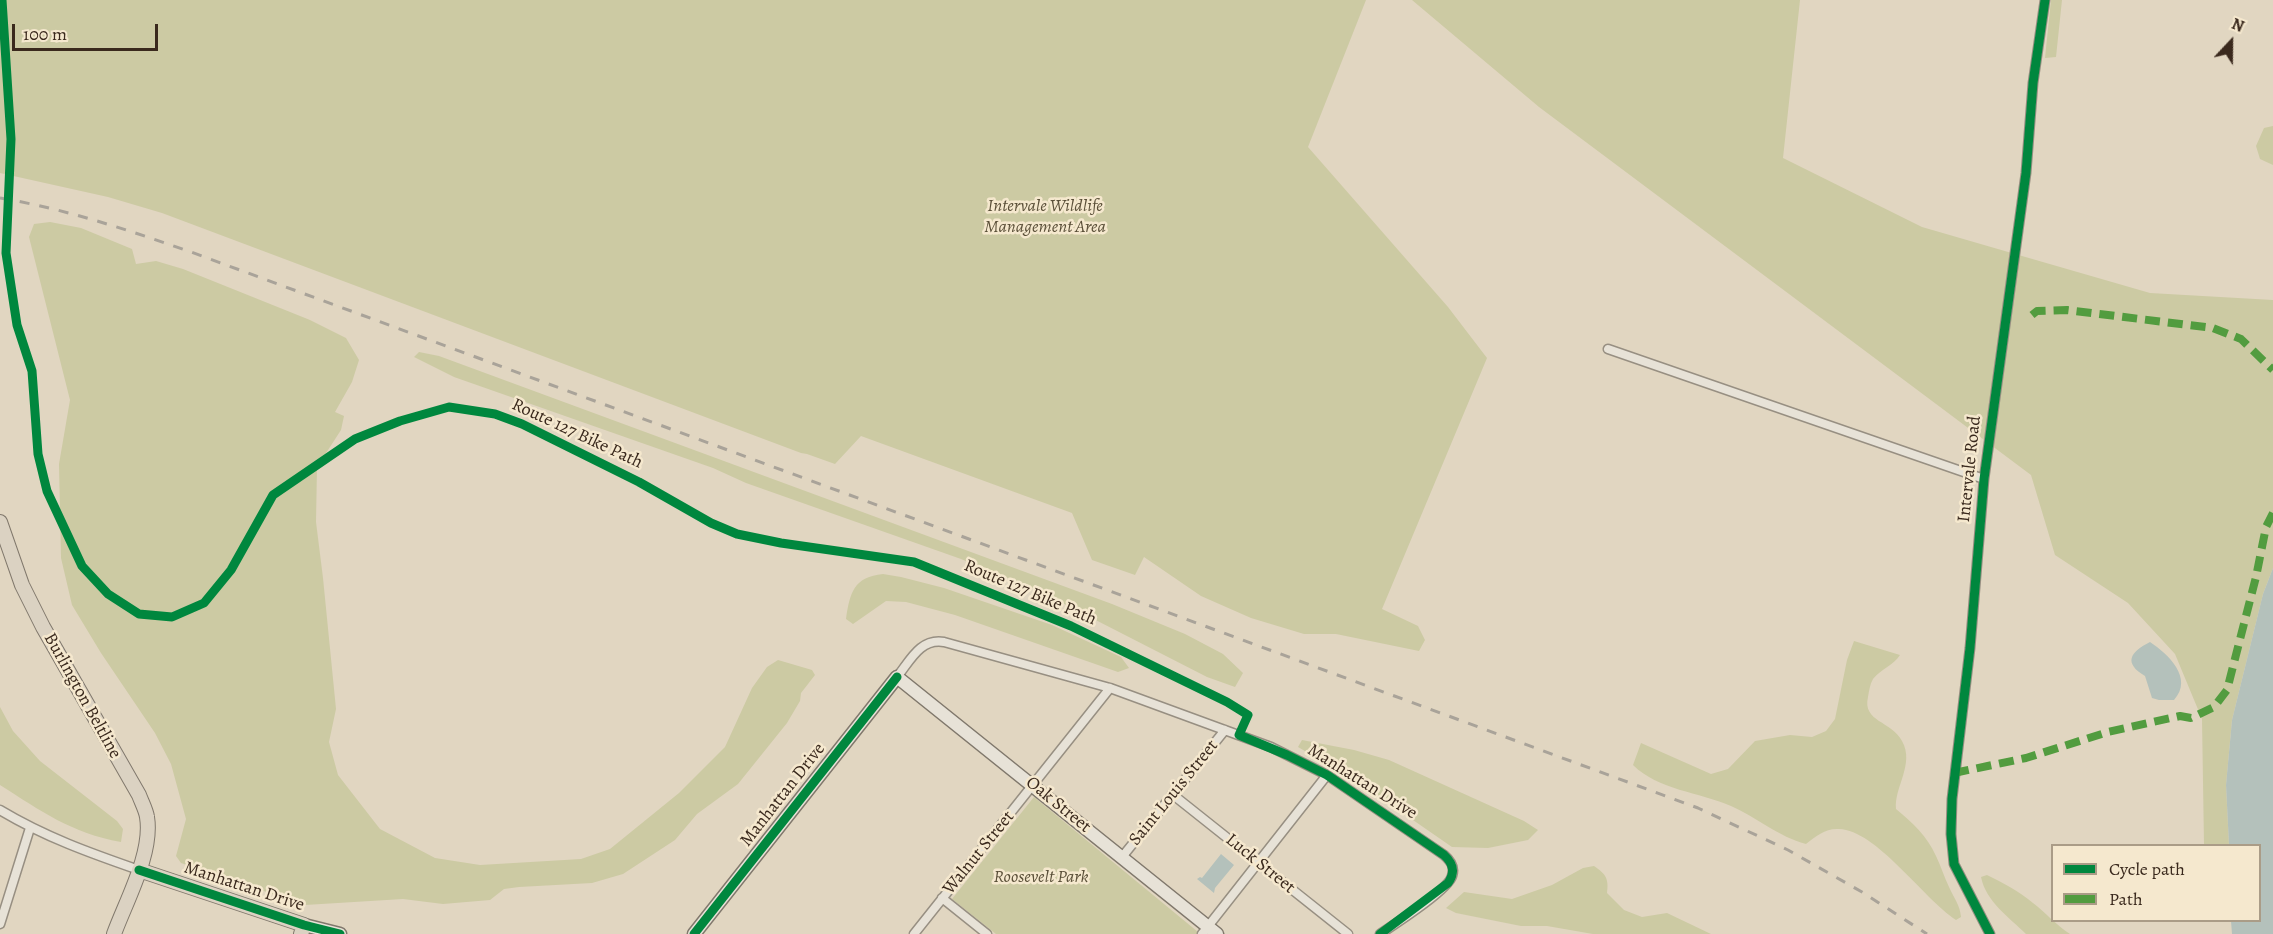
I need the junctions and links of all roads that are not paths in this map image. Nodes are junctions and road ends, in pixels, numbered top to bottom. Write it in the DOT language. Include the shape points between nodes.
graph roads {
  1 [pos="2045,0"];
  2 [pos="1608,349"];
  3 [pos="1984,479"];
  4 [pos="0,522"];
  5 [pos="897,677"];
  6 [pos="1110,688"];
  7 [pos="1226,730"];
  8 [pos="1327,776"];
  9 [pos="1033,786"];
  10 [pos="1172,794"];
  11 [pos="0,810"];
  12 [pos="30,828"];
  13 [pos="1122,857"];
  14 [pos="1259,863"];
  15 [pos="139,870"];
  16 [pos="942,898"];
  17 [pos="0,924"];
  18 [pos="303,929"];
  19 [pos="1209,931"];
  20 [pos="114,934"];
  21 [pos="340,934"];
  22 [pos="694,934"];
  23 [pos="914,934"];
  24 [pos="987,934"];
  25 [pos="1348,934"];
  26 [pos="1380,934"];
  27 [pos="1990,934"];
  1 -- 3 [label="street, Intervale Road" via="2026,173"];
  2 -- 3 [label="street"];
  3 -- 27 [label="street, Intervale Road" via="1951,834 1954,864"];
  4 -- 15 [label="main road, Burlington Beltline" via="22,585 43,627 144,807 148,837"];
  5 -- 6 [label="street, Manhattan Drive" via="921,647 938,641"];
  5 -- 9 [label="street, Oak Street"];
  5 -- 22 [label="street, Manhattan Drive"];
  6 -- 7 [label="street, Manhattan Drive"];
  6 -- 9 [label="street, Walnut Street"];
  7 -- 8 [label="street, Manhattan Drive" via="1287,754"];
  7 -- 10 [label="street, Saint Louis Street"];
  8 -- 14 [label="street"];
  8 -- 26 [label="street, Manhattan Drive" via="1444,855 1453,866 1453,874 1444,888"];
  9 -- 13 [label="street, Oak Street"];
  9 -- 16 [label="street, Walnut Street"];
  10 -- 13 [label="street, Saint Louis Street"];
  10 -- 14 [label="street, Luck Street"];
  11 -- 12 [label="street, Manhattan Drive"];
  12 -- 15 [label="street, Manhattan Drive"];
  12 -- 17 [label="street"];
  13 -- 19 [label="street, Oak Street"];
  14 -- 19 [label="street"];
  14 -- 25 [label="street, Luck Street"];
  15 -- 18 [label="main road, Manhattan Drive"];
  15 -- 20 [label="main road, Burlington Beltline"];
  16 -- 23 [label="street, Walnut Street"];
  16 -- 24 [label="street"];
  18 -- 21 [label="street, Manhattan Drive"];
}
